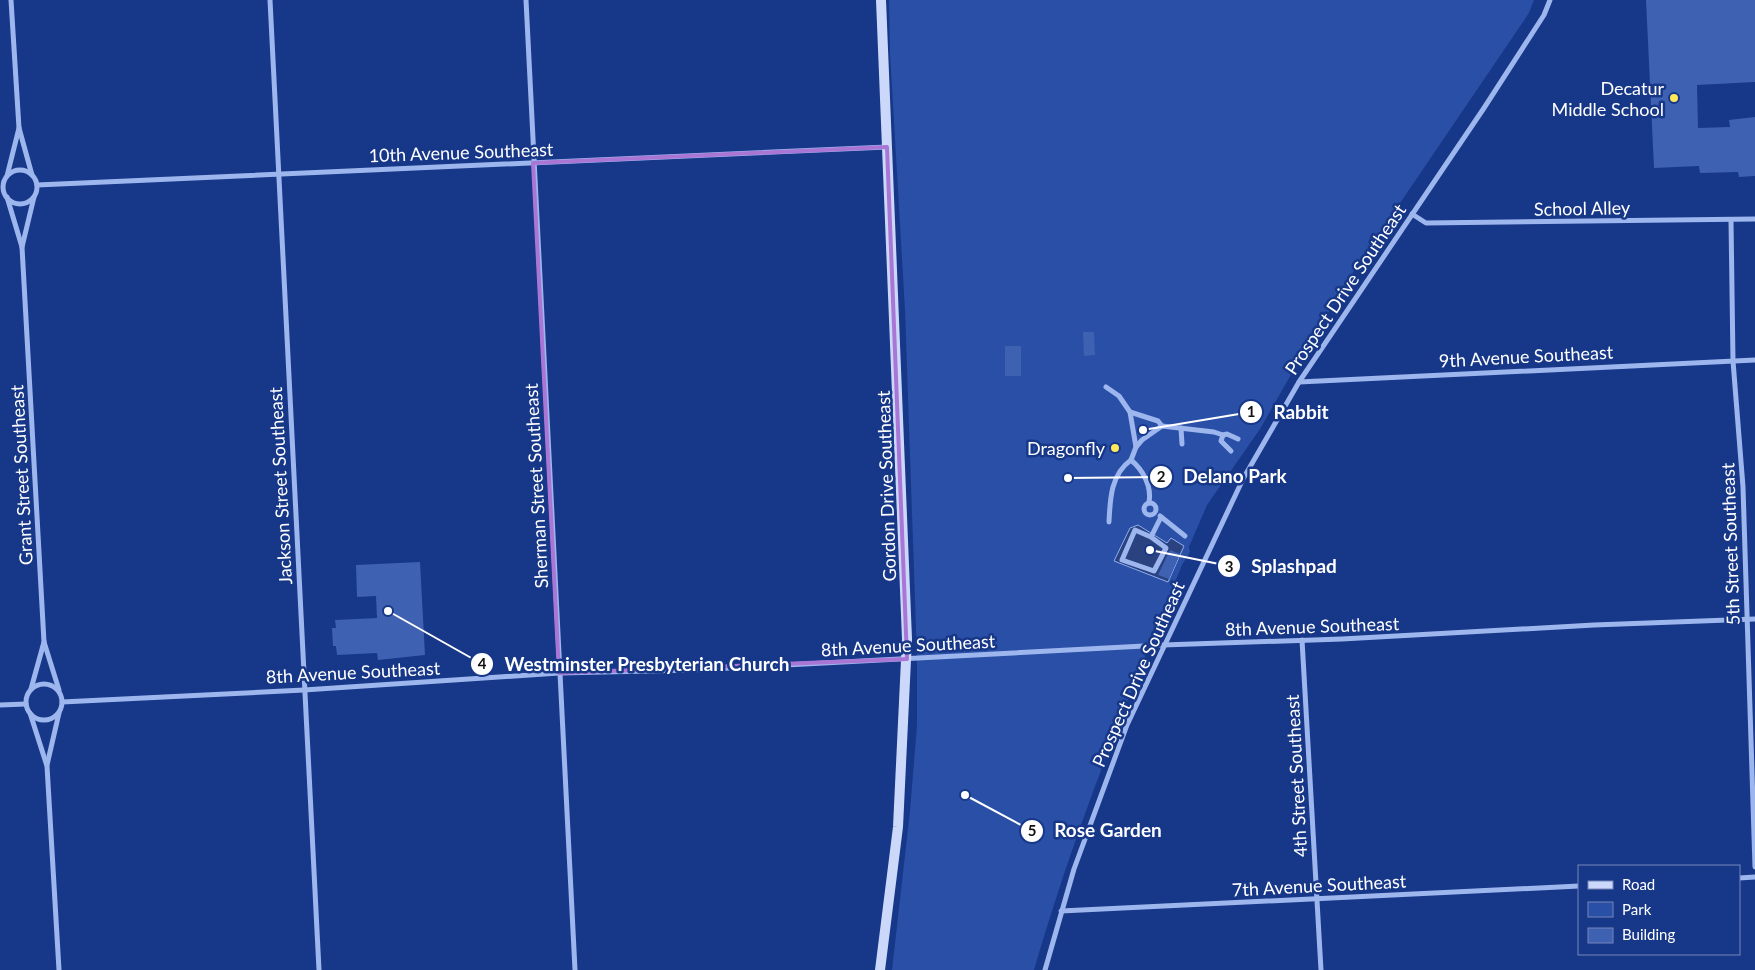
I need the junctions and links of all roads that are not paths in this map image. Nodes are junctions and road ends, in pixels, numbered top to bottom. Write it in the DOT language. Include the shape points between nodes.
graph roads {
  1 [pos="11,0"];
  2 [pos="270,0"];
  3 [pos="526,0"];
  4 [pos="882,0"];
  5 [pos="1550,0"];
  6 [pos="19,128"];
  7 [pos="887,147"];
  8 [pos="533,163"];
  9 [pos="278,174"];
  10 [pos="32,175"];
  11 [pos="7,176"];
  12 [pos="36,185"];
  13 [pos="2,187"];
  14 [pos="34,195"];
  15 [pos="7,198"];
  16 [pos="1412,214"];
  17 [pos="1755,219"];
  18 [pos="1732,220"];
  19 [pos="22,247"];
  20 [pos="1755,360"];
  21 [pos="1733,361"];
  22 [pos="1299,382"];
  23 [pos="1106,387"];
  24 [pos="1130,412"];
  25 [pos="1162,426"];
  26 [pos="1181,428"];
  27 [pos="1223,435"];
  28 [pos="1238,440"];
  29 [pos="1182,444"];
  30 [pos="1136,447"];
  31 [pos="1230,451"];
  32 [pos="1131,460"];
  33 [pos="1149,503"];
  34 [pos="1154,513"];
  35 [pos="1161,517"];
  36 [pos="1109,522"];
  37 [pos="1185,536"];
  38 [pos="1151,537"];
  39 [pos="1755,619"];
  40 [pos="1747,620"];
  41 [pos="1302,640"];
  42 [pos="44,642"];
  43 [pos="1163,645"];
  44 [pos="907,659"];
  45 [pos="559,673"];
  46 [pos="31,690"];
  47 [pos="58,690"];
  48 [pos="304,690"];
  49 [pos="62,702"];
  50 [pos="26,704"];
  51 [pos="0,705"];
  52 [pos="30,713"];
  53 [pos="59,713"];
  54 [pos="47,766"];
  55 [pos="1755,867"];
  56 [pos="1755,877"];
  57 [pos="1740,878"];
  58 [pos="1578,886"];
  59 [pos="1316,900"];
  60 [pos="1061,911"];
  61 [pos="59,970"];
  62 [pos="319,970"];
  63 [pos="575,970"];
  64 [pos="880,970"];
  65 [pos="1044,970"];
  66 [pos="1321,970"];
  1 -- 6 [label="street"];
  2 -- 9 [label="street, Jackson Street Southeast"];
  3 -- 8 [label="street, Sherman Street Southeast"];
  4 -- 7 [label="street, Gordon Drive Southeast"];
  5 -- 16 [label="street, Prospect Drive Southeast" via="1524,45"];
  6 -- 10 [label="street"];
  6 -- 11 [label="street"];
  7 -- 8 [label="street, 10th Avenue Southeast"];
  7 -- 44 [label="street, Gordon Drive Southeast" via="902,462"];
  8 -- 9 [label="street, 10th Avenue Southeast"];
  8 -- 45 [label="street, Sherman Street Southeast"];
  9 -- 12 [label="street, 10th Avenue Southeast"];
  9 -- 48 [label="street, Jackson Street Southeast"];
  10 -- 11 [label="street" via="16,170"];
  10 -- 12 [label="street"];
  11 -- 13 [label="street"];
  12 -- 14 [label="street"];
  13 -- 15 [label="street"];
  14 -- 15 [label="street" via="22,203"];
  14 -- 19 [label="street, Grant Street Southeast"];
  15 -- 19 [label="street, Grant Street Southeast"];
  16 -- 18 [label="street, School Alley" via="1426,223"];
  16 -- 22 [label="street, Prospect Drive Southeast"];
  17 -- 18 [label="street, School Alley"];
  18 -- 21 [label="street, 5th Street Southeast"];
  19 -- 42 [label="street, Grant Street Southeast"];
  20 -- 21 [label="street, 9th Avenue Southeast"];
  21 -- 22 [label="street, 9th Avenue Southeast"];
  21 -- 40 [label="street, 5th Street Southeast" via="1743,487"];
  22 -- 43 [label="street, Prospect Drive Southeast" via="1243,479"];
  23 -- 24 [label="street" via="1119,396"];
  24 -- 25 [label="street" via="1158,421"];
  24 -- 30 [label="street"];
  25 -- 26 [label="street"];
  25 -- 30 [label="street"];
  26 -- 27 [label="street"];
  26 -- 29 [label="street"];
  27 -- 28 [label="street"];
  27 -- 31 [label="street" via="1221,441"];
  30 -- 32 [label="street"];
  32 -- 33 [label="street" via="1139,466 1149,488"];
  32 -- 36 [label="street" via="1123,465 1114,482"];
  33 -- 34 [label="street" via="1156,507"];
  33 -- 34 [label="street" via="1144,506 1144,512"];
  34 -- 35 [label="street"];
  35 -- 37 [label="street"];
  35 -- 38 [label="street"];
  38 -- 38 [label="street" via="1135,530 1122,560 1154,571 1166,548"];
  39 -- 40 [label="street, 8th Avenue Southeast"];
  40 -- 41 [label="street, 8th Avenue Southeast"];
  40 -- 55 [label="street, 5th Street Southeast"];
  41 -- 43 [label="street, 8th Avenue Southeast"];
  41 -- 59 [label="street, 4th Street Southeast"];
  42 -- 46 [label="street, Grant Street Southeast"];
  42 -- 47 [label="street, Grant Street Southeast"];
  43 -- 44 [label="street, 8th Avenue Southeast"];
  43 -- 60 [label="street, Prospect Drive Southeast" via="1127,725"];
  44 -- 45 [label="street, 8th Avenue Southeast"];
  44 -- 64 [label="street, Gordon Drive Southeast" via="898,827"];
  45 -- 48 [label="street, 8th Avenue Southeast"];
  45 -- 63 [label="street, Sherman Street Southeast"];
  46 -- 47 [label="street" via="45,684"];
  46 -- 50 [label="street"];
  47 -- 49 [label="street"];
  48 -- 49 [label="street, 8th Avenue Southeast"];
  48 -- 62 [label="street, Jackson Street Southeast"];
  49 -- 53 [label="street"];
  50 -- 51 [label="street"];
  50 -- 52 [label="street"];
  52 -- 53 [label="street" via="45,720"];
  52 -- 54 [label="street"];
  53 -- 54 [label="street"];
  54 -- 61 [label="street"];
  56 -- 57 [label="street"];
  58 -- 59 [label="street, 7th Avenue Southeast"];
  59 -- 60 [label="street, 7th Avenue Southeast"];
  59 -- 66 [label="street, 4th Street Southeast"];
  60 -- 65 [label="street, Prospect Drive Southeast"];
}
